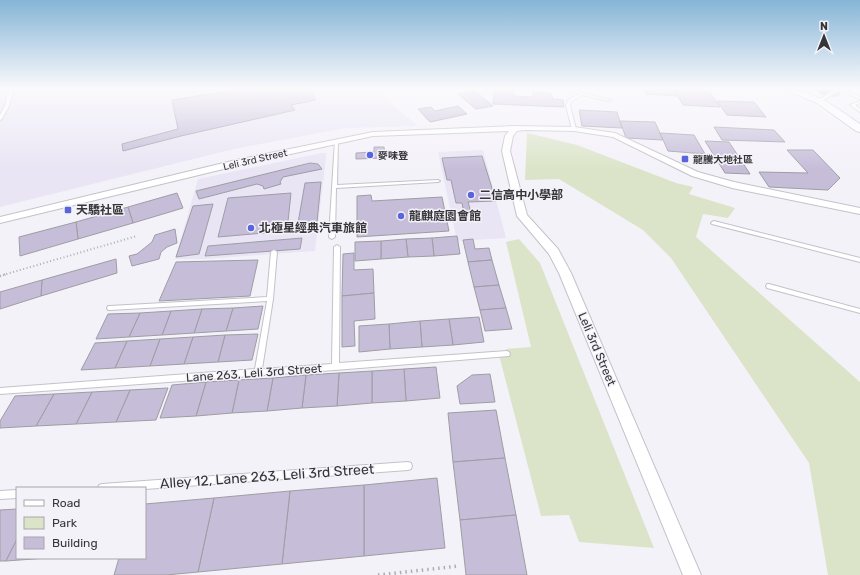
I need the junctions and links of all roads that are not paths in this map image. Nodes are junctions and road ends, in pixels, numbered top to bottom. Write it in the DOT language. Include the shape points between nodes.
graph roads {
  1 [pos="571,116"];
  2 [pos="843,116"];
  3 [pos="515,128"];
  4 [pos="574,129"];
  5 [pos="860,129"];
  6 [pos="336,141"];
  7 [pos="438,181"];
  8 [pos="334,187"];
  9 [pos="860,211"];
  10 [pos="0,220"];
  11 [pos="714,223"];
  12 [pos="332,237"];
  13 [pos="337,247"];
  14 [pos="274,252"];
  15 [pos="860,260"];
  16 [pos="769,286"];
  17 [pos="270,298"];
  18 [pos="110,308"];
  19 [pos="860,311"];
  20 [pos="507,354"];
  21 [pos="335,367"];
  22 [pos="258,372"];
  23 [pos="0,391"];
  24 [pos="408,466"];
  25 [pos="116,487"];
  26 [pos="16,494"];
  27 [pos="0,495"];
  28 [pos="692,575"];
  1 -- 4 [label="lane"];
  2 -- 5 [label="street"];
  3 -- 4 [label="street, Leli 3rd Street"];
  3 -- 6 [label="street, Leli 3rd Street" via="399,132"];
  3 -- 28 [label="street, Leli 3rd Street" via="509,136 506,151 522,216 554,252 565,273"];
  4 -- 9 [label="street, Leli 3rd Street" via="615,135 695,174 732,186"];
  6 -- 8 [label="lane"];
  6 -- 10 [label="street, Leli 3rd Street"];
  7 -- 8 [label="lane"];
  8 -- 12 [label="lane"];
  11 -- 15 [label="lane"];
  13 -- 21 [label="lane"];
  14 -- 17 [label="lane"];
  16 -- 19 [label="lane"];
  17 -- 18 [label="lane"];
  17 -- 22 [label="lane"];
  20 -- 21 [label="lane, Lane 263, Leli 3rd Street"];
  21 -- 22 [label="lane, Lane 263, Leli 3rd Street"];
  22 -- 23 [label="lane, Lane 263, Leli 3rd Street"];
  24 -- 25 [label="lane, Alley 12, Lane 263, Leli 3rd Street"];
  26 -- 27 [label="lane"];
}
